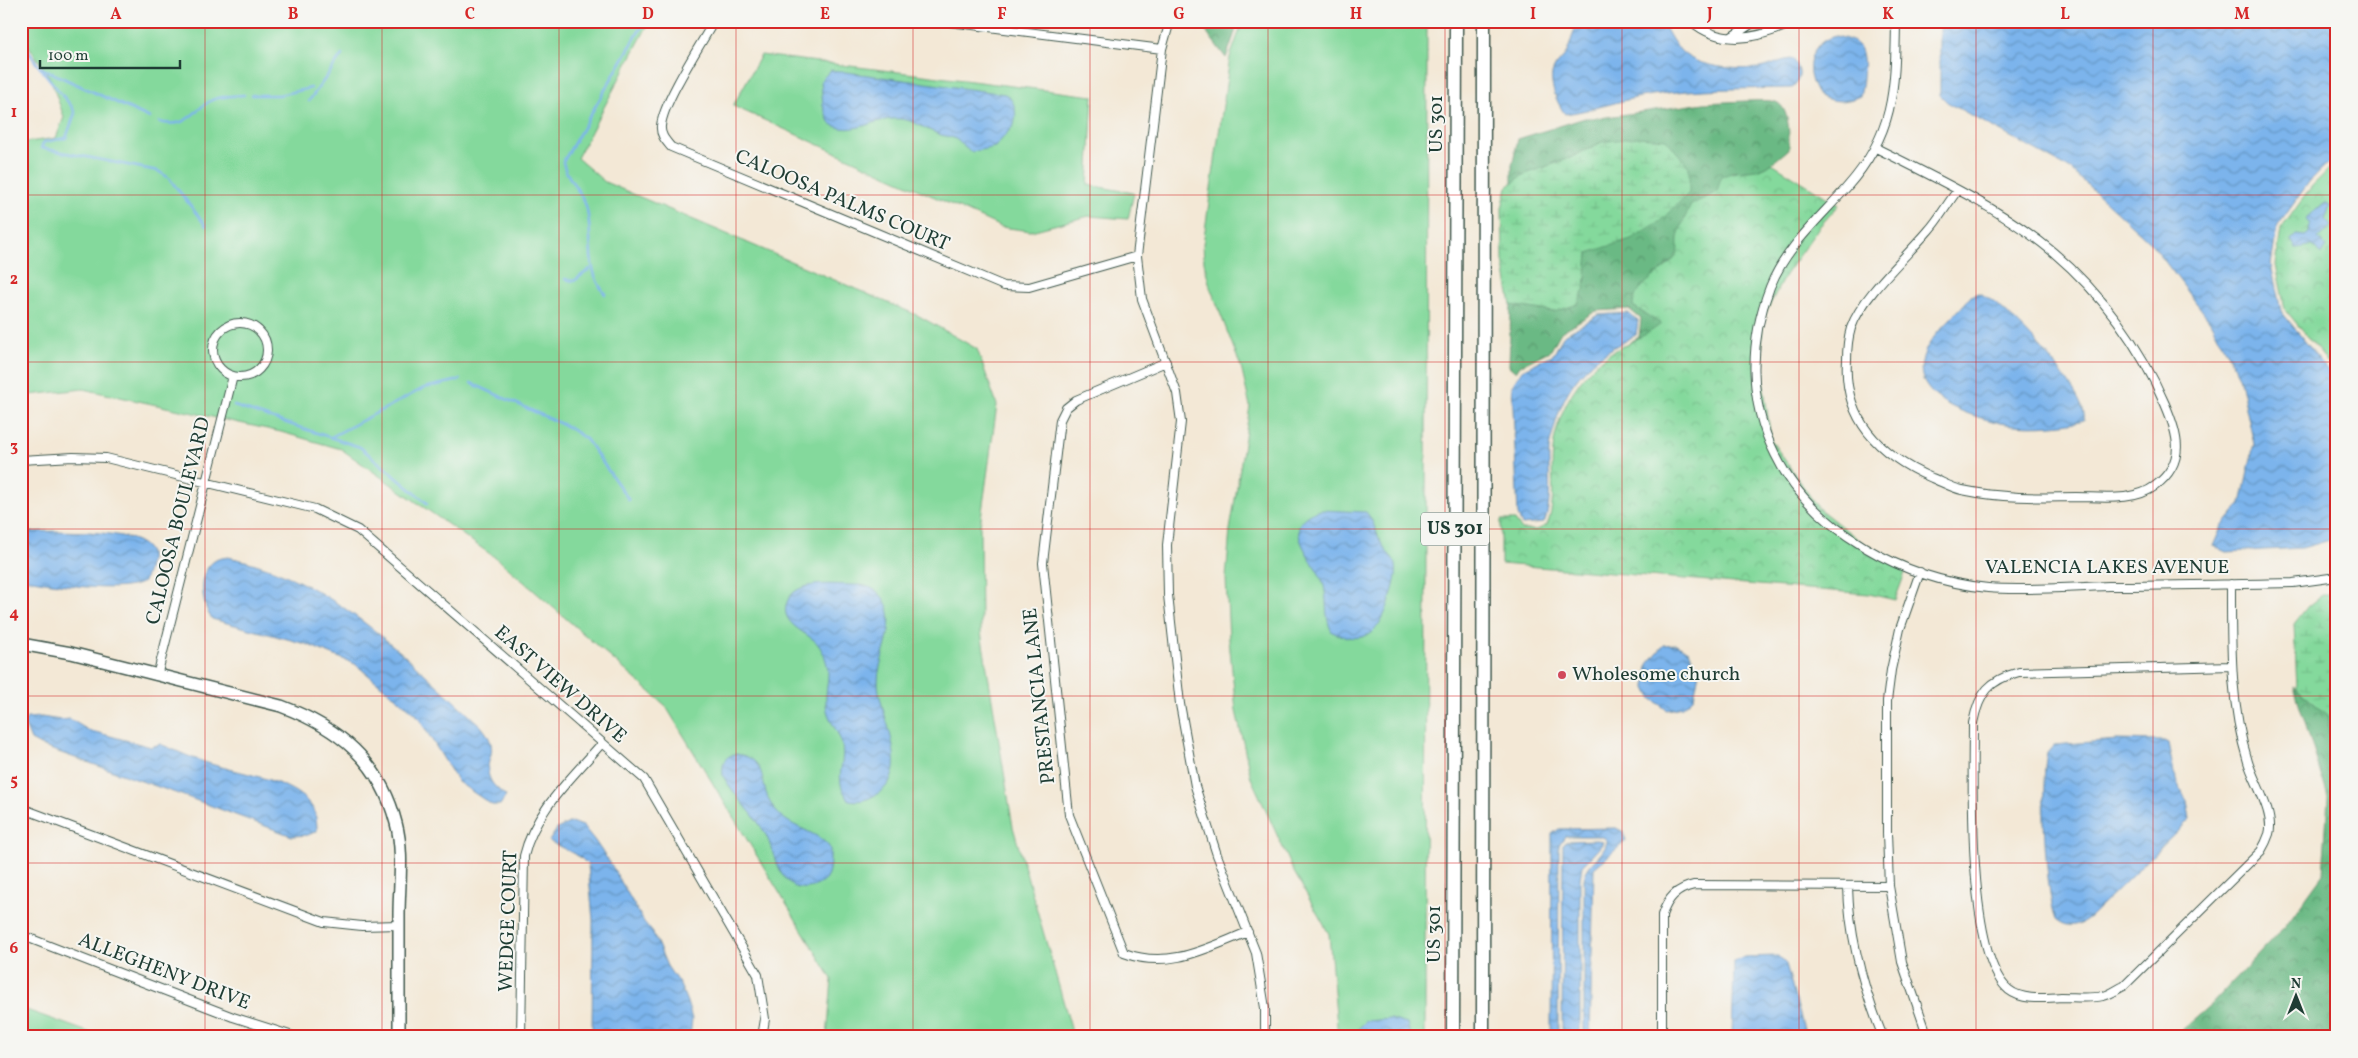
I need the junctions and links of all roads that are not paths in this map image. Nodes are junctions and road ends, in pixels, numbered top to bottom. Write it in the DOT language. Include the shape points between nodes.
graph roads {
  1 [pos="714,21"];
  2 [pos="941,21"];
  3 [pos="1170,21"];
  4 [pos="1456,21"];
  5 [pos="1484,21"];
  6 [pos="1691,21"];
  7 [pos="1756,21"];
  8 [pos="1796,21"];
  9 [pos="1896,21"];
  10 [pos="1731,37"];
  11 [pos="1162,49"];
  12 [pos="1876,148"];
  13 [pos="1957,191"];
  14 [pos="1137,256"];
  15 [pos="1166,362"];
  16 [pos="233,376"];
  17 [pos="21,460"];
  18 [pos="206,482"];
  19 [pos="1920,572"];
  20 [pos="2337,577"];
  21 [pos="2231,584"];
  22 [pos="21,644"];
  23 [pos="2231,666"];
  24 [pos="157,676"];
  25 [pos="602,743"];
  26 [pos="21,808"];
  27 [pos="1848,886"];
  28 [pos="1889,886"];
  29 [pos="399,925"];
  30 [pos="1248,932"];
  31 [pos="21,935"];
  32 [pos="296,1037"];
  33 [pos="399,1037"];
  34 [pos="521,1037"];
  35 [pos="762,1037"];
  36 [pos="1265,1037"];
  37 [pos="1453,1037"];
  38 [pos="1483,1037"];
  39 [pos="1662,1037"];
  40 [pos="1883,1037"];
  41 [pos="1928,1037"];
  1 -- 14 [label="street, CALOOSA PALMS COURT" via="666,109 660,127 663,138 671,147 1004,286 1029,287"];
  2 -- 11 [label="street"];
  3 -- 11 [label="street"];
  4 -- 37 [label="main road, US 301 / US 301"];
  5 -- 38 [label="main road, US 301"];
  6 -- 10 [label="street" via="1717,37"];
  7 -- 10 [label="street"];
  8 -- 10 [label="street" via="1763,36"];
  9 -- 12 [label="street, VALENCIA LAKES AVENUE" via="1892,104"];
  11 -- 14 [label="street"];
  12 -- 13 [label="street"];
  12 -- 19 [label="street, VALENCIA LAKES AVENUE" via="1782,263 1761,313 1754,370 1758,406 1767,439 1801,498 1821,517 1886,559"];
  13 -- 13 [label="street" via="1931,228 1864,303 1851,327 1846,378 1852,408 1868,435 1910,468 1960,490 2020,498 2121,496 2140,494 2156,485 2173,465 2178,446 2176,428 2154,379 2124,328 2054,253 2021,228"];
  14 -- 15 [label="street" via="1142,299"];
  15 -- 30 [label="street" via="1177,393 1181,422 1167,545 1168,595 1180,704 1195,786 1217,855"];
  15 -- 30 [label="street, PRESTANCIA LANE" via="1076,400 1066,408 1060,420 1043,563 1069,815 1124,953 1138,959 1183,958"];
  16 -- 16 [label="street" via="250,375 263,365 266,357 265,340 247,324 230,325 214,344 219,367"];
  16 -- 18 [label="street, CALOOSA BOULEVARD"];
  17 -- 18 [label="street, EAST VIEW DRIVE" via="106,458"];
  18 -- 24 [label="street, CALOOSA BOULEVARD"];
  18 -- 25 [label="street, EAST VIEW DRIVE" via="315,509 358,530"];
  19 -- 21 [label="street, VALENCIA LAKES AVENUE" via="1988,588"];
  19 -- 28 [label="street" via="1900,629 1889,685"];
  20 -- 21 [label="street, VALENCIA LAKES AVENUE" via="2293,583"];
  21 -- 23 [label="street"];
  22 -- 24 [label="street" via="71,653"];
  23 -- 23 [label="street" via="2235,713 2246,754 2270,815 2270,832 2262,851 2124,986 2104,996 2036,998 2010,990 1998,978 1991,960 1981,920 1976,874 1973,723 1976,705 1988,687 2002,677 2019,672"];
  24 -- 29 [label="street" via="281,706 309,717 330,728 365,760 383,788 396,824"];
  25 -- 34 [label="street, WEDGE COURT" via="540,815 527,844 524,856"];
  25 -- 35 [label="street, EAST VIEW DRIVE" via="644,779 758,975 765,1018"];
  26 -- 29 [label="street" via="324,922"];
  27 -- 28 [label="street"];
  27 -- 39 [label="street" via="1694,885 1674,894 1662,915"];
  27 -- 40 [label="street" via="1852,928 1864,981"];
  28 -- 41 [label="street" via="1902,962"];
  29 -- 33 [label="street"];
  30 -- 36 [label="street" via="1260,971"];
  31 -- 32 [label="street, ALLEGHENY DRIVE"];
}
